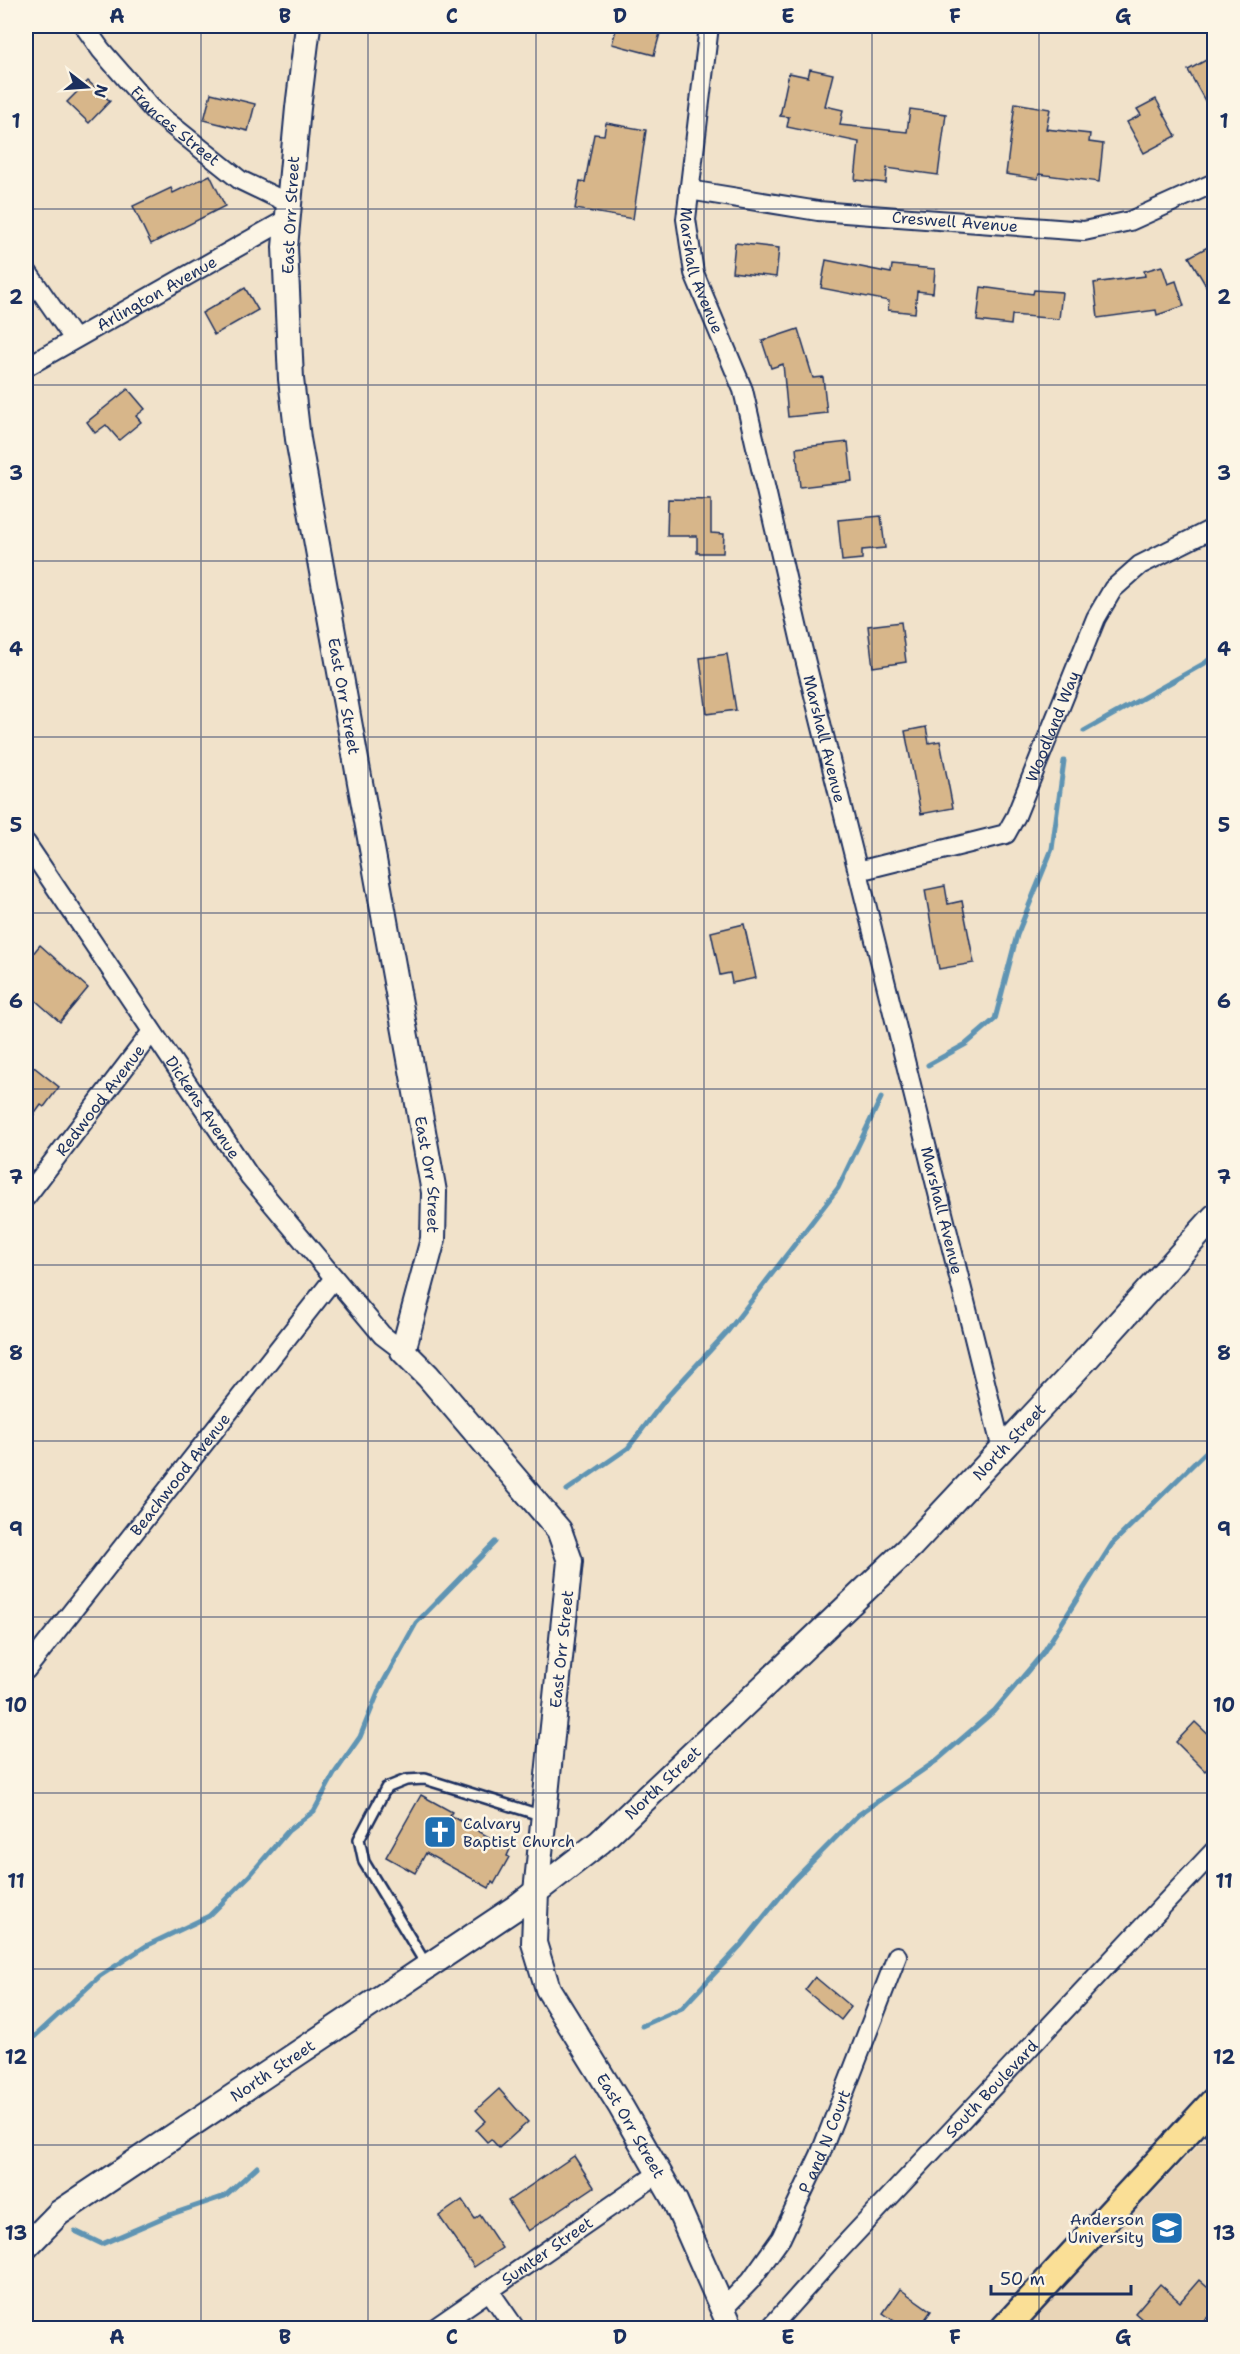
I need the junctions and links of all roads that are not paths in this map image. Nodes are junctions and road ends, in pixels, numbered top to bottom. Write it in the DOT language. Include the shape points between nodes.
graph roads {
  1 [pos="84,26"];
  2 [pos="308,26"];
  3 [pos="709,26"];
  4 [pos="1215,183"];
  5 [pos="689,190"];
  6 [pos="287,211"];
  7 [pos="26,270"];
  8 [pos="74,339"];
  9 [pos="26,367"];
  10 [pos="1215,528"];
  11 [pos="26,843"];
  12 [pos="858,872"];
  13 [pos="151,1033"];
  14 [pos="26,1197"];
  15 [pos="1215,1217"];
  16 [pos="334,1278"];
  17 [pos="403,1351"];
  18 [pos="1002,1450"];
  19 [pos="26,1670"];
  20 [pos="543,1816"];
  21 [pos="1212,1859"];
  22 [pos="536,1892"];
  23 [pos="897,1956"];
  24 [pos="428,1966"];
  25 [pos="1215,2102"];
  26 [pos="659,2173"];
  27 [pos="26,2247"];
  28 [pos="490,2292"];
  29 [pos="727,2318"];
  30 [pos="435,2328"];
  31 [pos="515,2328"];
  32 [pos="770,2328"];
  33 [pos="1005,2328"];
  1 -- 6 [label="street, Frances Street" via="154,111 240,180"];
  2 -- 6 [label="street, East Orr Street"];
  3 -- 5 [label="street, Marshall Avenue"];
  4 -- 5 [label="street, Creswell Avenue" via="1130,221 1084,231 818,211"];
  5 -- 12 [label="street, Marshall Avenue" via="686,219 694,273 743,390"];
  6 -- 8 [label="street, Arlington Avenue"];
  6 -- 17 [label="street, East Orr Street" via="291,378 298,439 434,1192 434,1239"];
  7 -- 8 [label="street"];
  8 -- 9 [label="street, Arlington Avenue"];
  10 -- 12 [label="street, Woodland Way" via="1140,565 1113,588 1096,618 1006,834"];
  11 -- 13 [label="street, Dickens Avenue"];
  12 -- 18 [label="street, Marshall Avenue"];
  13 -- 14 [label="street, Redwood Avenue"];
  13 -- 16 [label="street, Dickens Avenue" via="250,1177"];
  15 -- 18 [label="street, North Street"];
  16 -- 17 [label="street, Dickens Avenue" via="382,1335"];
  16 -- 19 [label="street, Beachwood Avenue"];
  17 -- 20 [label="street, East Orr Street" via="559,1530 570,1561"];
  18 -- 22 [label="street, North Street" via="912,1545 600,1842"];
  20 -- 22 [label="street, East Orr Street"];
  20 -- 24 [label="lane" via="425,1779 406,1780 386,1788 359,1839 364,1862"];
  21 -- 32 [label="street, South Boulevard"];
  22 -- 24 [label="street, North Street"];
  22 -- 26 [label="street, East Orr Street" via="534,1943 548,1989"];
  23 -- 29 [label="street, P and N Court" via="820,2155 781,2238"];
  24 -- 27 [label="street, North Street" via="59,2213"];
  25 -- 33 [label="main road"];
  26 -- 28 [label="street, Sumter Street"];
  26 -- 29 [label="street, East Orr Street"];
  28 -- 30 [label="street, Sumter Street"];
  28 -- 31 [label="street"];
}
